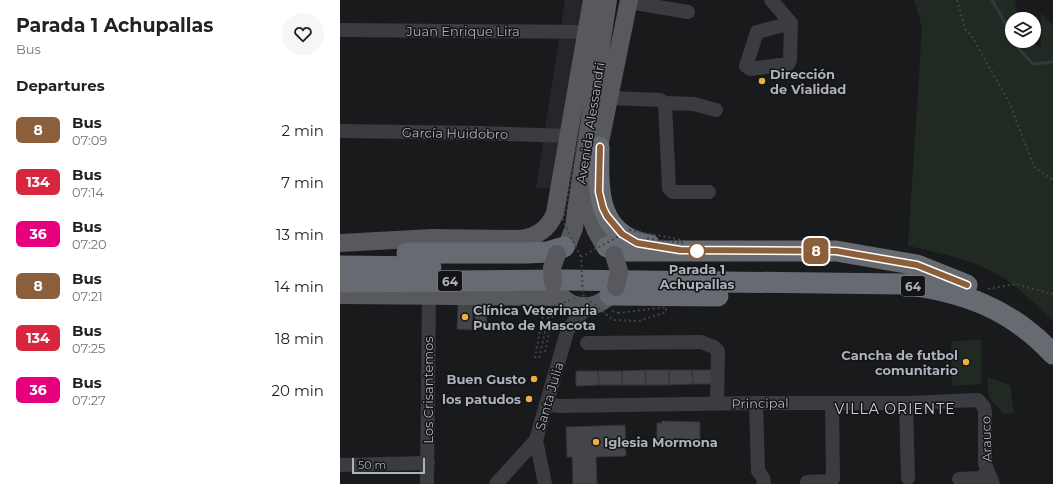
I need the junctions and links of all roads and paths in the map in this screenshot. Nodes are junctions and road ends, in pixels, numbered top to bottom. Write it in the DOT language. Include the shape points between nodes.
graph roads {
  1 [pos="592,0"];
  2 [pos="608,0"];
  3 [pos="771,0"];
  4 [pos="957,0"];
  5 [pos="629,1"];
  6 [pos="688,12"];
  7 [pos="791,23"];
  8 [pos="340,30"];
  9 [pos="586,32"];
  10 [pos="610,98"];
  11 [pos="666,103"];
  12 [pos="716,110"];
  13 [pos="340,131"];
  14 [pos="574,138"];
  15 [pos="600,147"];
  16 [pos="1053,180"];
  17 [pos="710,192"];
  18 [pos="340,243"];
  19 [pos="608,249"];
  20 [pos="680,250"];
  21 [pos="567,251"];
  22 [pos="340,255"];
  23 [pos="340,266"];
  24 [pos="340,282"];
  25 [pos="975,287"];
  26 [pos="613,291"];
  27 [pos="560,293"];
  28 [pos="1053,294"];
  29 [pos="340,295"];
  30 [pos="429,295"];
  31 [pos="587,301"];
  32 [pos="1010,318"];
  33 [pos="567,332"];
  34 [pos="1053,336"];
  35 [pos="587,344"];
  36 [pos="545,352"];
  37 [pos="1053,354"];
  38 [pos="973,399"];
  39 [pos="756,403"];
  40 [pos="832,403"];
  41 [pos="906,403"];
  42 [pos="547,404"];
  43 [pos="717,404"];
  44 [pos="536,440"];
  45 [pos="428,463"];
  46 [pos="340,465"];
  47 [pos="988,471"];
  48 [pos="908,478"];
  49 [pos="959,479"];
  50 [pos="807,482"];
  51 [pos="427,484"];
  52 [pos="496,484"];
  53 [pos="545,484"];
  54 [pos="764,484"];
  55 [pos="993,484"];
  1 -- 9 [label="main road, Avenida Alessandri"];
  2 -- 21 [label="main road, Avenida Alessandri" via="574,228"];
  3 -- 7 [label="street"];
  4 -- 16 [label="path" via="965,29 971,35 1009,102 1034,168"];
  5 -- 6 [label="street"];
  5 -- 10 [label="main road, Avenida Alessandri"];
  8 -- 9 [label="street, Juan Enrique Lira"];
  9 -- 14 [label="main road, Avenida Alessandri"];
  10 -- 11 [label="street" via="660,100"];
  10 -- 15 [label="main road, Avenida Alessandri"];
  11 -- 12 [label="street" via="694,104"];
  11 -- 17 [label="street" via="669,188 673,192"];
  13 -- 14 [label="street, García Huidobro" via="479,132"];
  14 -- 18 [label="main road, Avenida Alessandri" via="555,213 546,228 534,236 520,239 432,238"];
  14 -- 21 [label="path, bridge" via="564,222"];
  15 -- 19 [label="main road, Avenida Alessandri" via="592,209 596,231"];
  15 -- 20 [label="highway" via="599,192 603,208 613,224 622,234 637,243"];
  19 -- 20 [label="highway"];
  19 -- 21 [label="main road" via="586,239 576,241"];
  19 -- 26 [label="main road, bridge" via="619,271"];
  20 -- 25 [label="highway" via="836,251 917,265"];
  21 -- 22 [label="highway"];
  21 -- 27 [label="main road, bridge" via="552,268"];
  23 -- 25 [label="highway, 64" via="890,272 921,274"];
  24 -- 32 [label="highway, 64" via="561,280 884,283 944,290 979,302"];
  25 -- 28 [label="path" via="1015,284"];
  25 -- 34 [label="highway, 64" via="1017,308"];
  26 -- 31 [label="main road" via="604,301"];
  26 -- 32 [label="highway" via="915,298 962,305"];
  27 -- 30 [label="main road"];
  27 -- 31 [label="main road" via="575,305"];
  27 -- 33 [label="street, Santa Julia"];
  29 -- 30 [label="main road"];
  30 -- 45 [label="street, Los Crisantemos"];
  31 -- 33 [label="street, Santa Julia"];
  31 -- 36 [label="path, bridge" via="544,310 535,357 539,358 549,315 553,314"];
  32 -- 37 [label="highway, 64" via="1036,337"];
  33 -- 42 [label="street, Santa Julia"];
  35 -- 43 [label="street" via="709,344 718,351"];
  38 -- 41 [label="street, Principal"];
  38 -- 47 [label="street, Arauco" via="978,400 984,407 985,458"];
  39 -- 40 [label="street, Principal"];
  39 -- 43 [label="street, Principal"];
  39 -- 54 [label="street" via="758,471"];
  40 -- 41 [label="street, Principal"];
  40 -- 50 [label="street" via="832,479"];
  41 -- 48 [label="street"];
  42 -- 43 [label="street, Principal"];
  42 -- 44 [label="street, Santa Julia"];
  44 -- 52 [label="street"];
  44 -- 53 [label="street, Santa Julia"];
  45 -- 46 [label="street"];
  45 -- 51 [label="street, Los Crisantemos"];
  47 -- 49 [label="street" via="981,478"];
  47 -- 55 [label="street, Arauco"];
}
